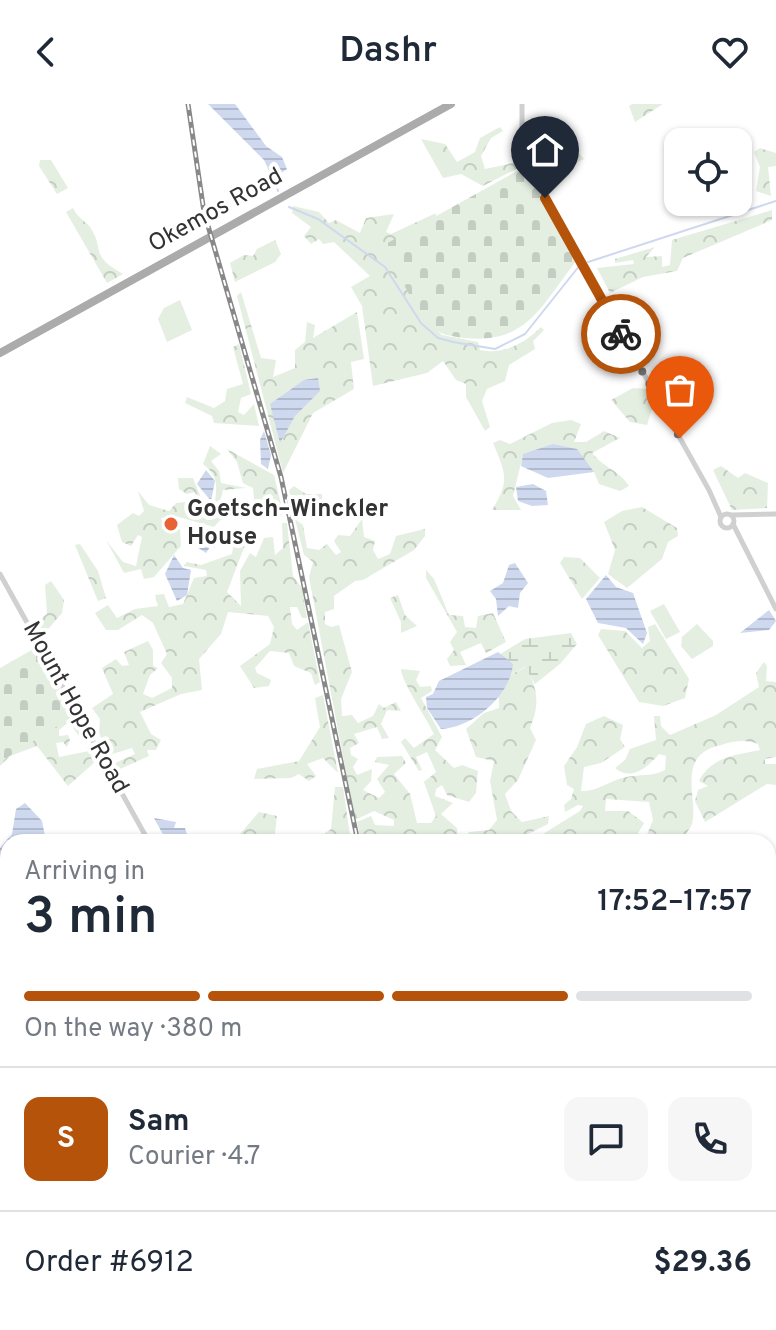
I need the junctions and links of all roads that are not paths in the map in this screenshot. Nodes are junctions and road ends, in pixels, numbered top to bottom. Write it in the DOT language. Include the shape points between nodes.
graph roads {
  1 [pos="451,104"];
  2 [pos="522,104"];
  3 [pos="0,353"];
  4 [pos="776,514"];
  5 [pos="726,516"];
  6 [pos="733,524"];
  7 [pos="726,528"];
  8 [pos="745,553"];
  9 [pos="0,574"];
  10 [pos="776,609"];
  11 [pos="145,834"];
  1 -- 3 [label="main road, Okemos Road"];
  2 -- 5 [label="street" via="522,143 529,169"];
  4 -- 5 [label="street"];
  4 -- 6 [label="street" via="748,516"];
  5 -- 6 [label="street"];
  5 -- 7 [label="street" via="721,524"];
  6 -- 7 [label="street"];
  6 -- 8 [label="street"];
  7 -- 8 [label="street"];
  8 -- 10 [label="street"];
  9 -- 11 [label="street, Mount Hope Road"];
}
